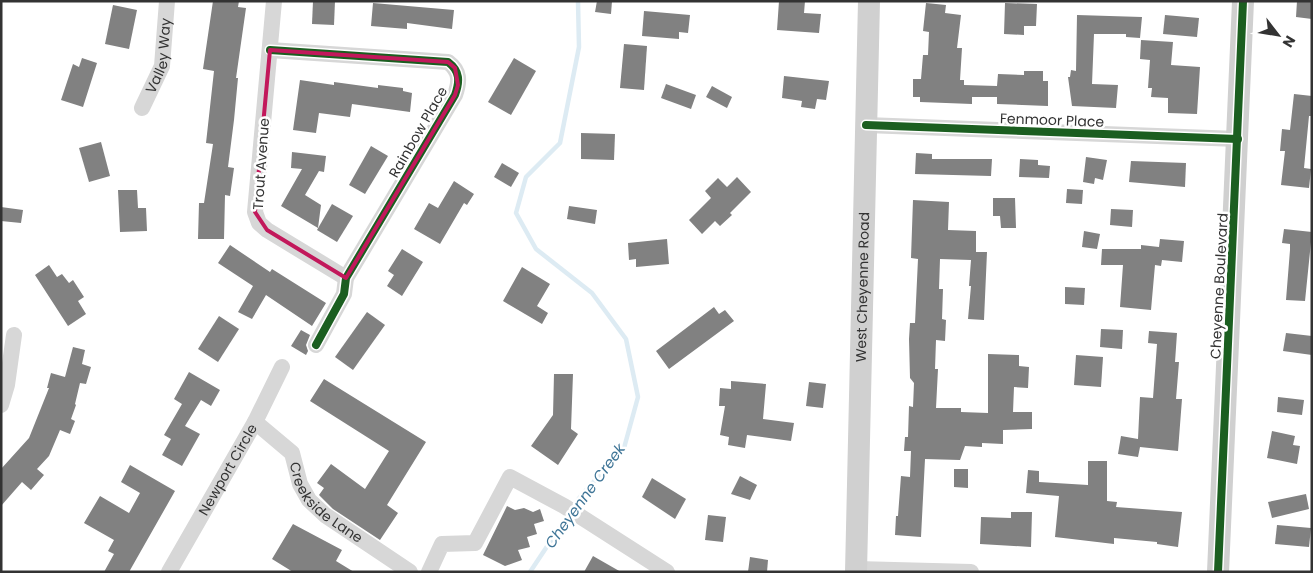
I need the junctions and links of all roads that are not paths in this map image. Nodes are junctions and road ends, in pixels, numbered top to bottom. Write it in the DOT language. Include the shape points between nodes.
graph roads {
  1 [pos="167,1"];
  2 [pos="274,1"];
  3 [pos="869,1"];
  4 [pos="1244,1"];
  5 [pos="270,50"];
  6 [pos="142,108"];
  7 [pos="866,125"];
  8 [pos="1238,139"];
  9 [pos="346,278"];
  10 [pos="14,335"];
  11 [pos="316,345"];
  12 [pos="282,367"];
  13 [pos="1,405"];
  14 [pos="255,422"];
  15 [pos="856,570"];
  16 [pos="169,572"];
  17 [pos="410,572"];
  18 [pos="429,572"];
  19 [pos="667,572"];
  20 [pos="972,572"];
  21 [pos="1218,572"];
  1 -- 6 [label="street, Valley Way" via="162,66"];
  2 -- 5 [label="street, Trout Avenue"];
  3 -- 7 [label="main road, West Cheyenne Road"];
  4 -- 8 [label="main road, Cheyenne Boulevard"];
  5 -- 9 [label="street, Trout Avenue" via="256,212 259,223"];
  5 -- 9 [label="street, Rainbow Place" via="448,62 458,75 455,95"];
  7 -- 8 [label="street, Fenmoor Place"];
  7 -- 15 [label="main road, West Cheyenne Road"];
  8 -- 21 [label="main road, Cheyenne Boulevard"];
  9 -- 11 [label="street, Rainbow Place" via="344,294"];
  10 -- 13 [label="street"];
  12 -- 14 [label="street, Newport Circle"];
  14 -- 16 [label="street, Newport Circle"];
  14 -- 17 [label="street, Creekside Lane" via="292,453 300,484 309,500 325,515"];
  15 -- 20 [label="street"];
  18 -- 19 [label="street" via="442,544 475,543 510,477 564,506"];
}
